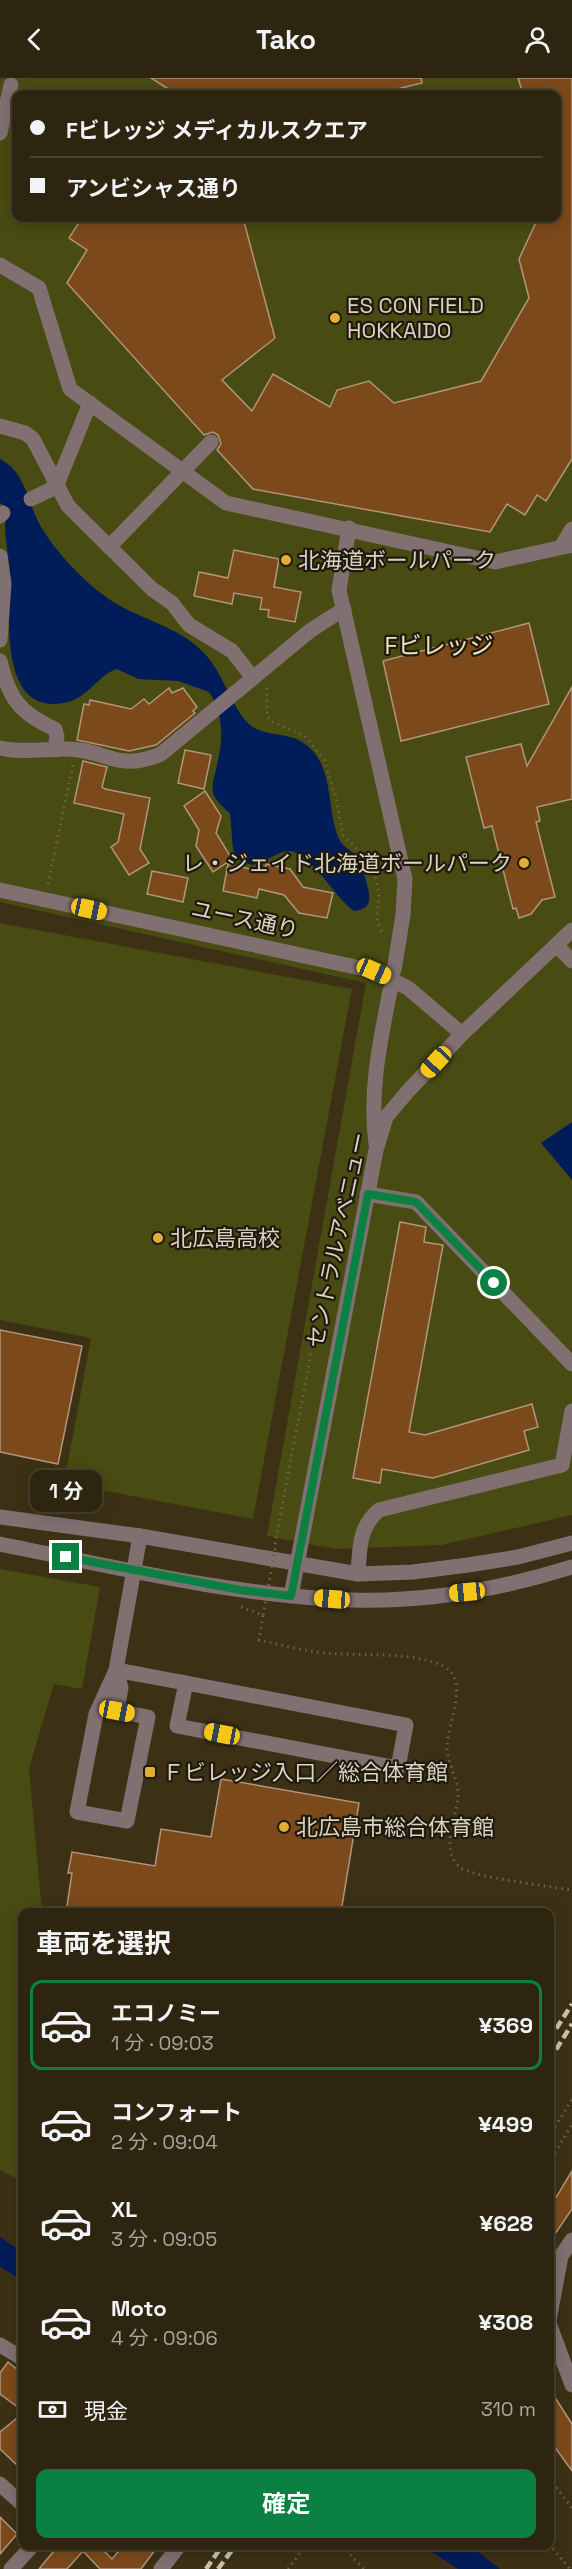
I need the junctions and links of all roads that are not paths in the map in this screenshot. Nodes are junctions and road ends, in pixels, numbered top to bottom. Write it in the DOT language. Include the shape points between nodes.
graph roads {
  1 [pos="11,85"];
  2 [pos="0,134"];
  3 [pos="0,265"];
  4 [pos="90,404"];
  5 [pos="0,426"];
  6 [pos="211,442"];
  7 [pos="56,487"];
  8 [pos="31,499"];
  9 [pos="350,528"];
  10 [pos="572,530"];
  11 [pos="566,546"];
  12 [pos="109,547"];
  13 [pos="0,556"];
  14 [pos="344,609"];
  15 [pos="0,640"];
  16 [pos="0,661"];
  17 [pos="256,676"];
  18 [pos="0,748"];
  19 [pos="55,750"];
  20 [pos="0,890"];
  21 [pos="572,930"];
  22 [pos="556,945"];
  23 [pos="572,961"];
  24 [pos="394,970"];
  25 [pos="390,991"];
  26 [pos="462,1034"];
  27 [pos="376,1150"];
  28 [pos="368,1194"];
  29 [pos="572,1364"];
  30 [pos="572,1411"];
  31 [pos="0,1517"];
  32 [pos="140,1536"];
  33 [pos="572,1543"];
  34 [pos="0,1544"];
  35 [pos="296,1565"];
  36 [pos="572,1567"];
  37 [pos="132,1570"];
  38 [pos="358,1574"];
  39 [pos="291,1596"];
  40 [pos="116,1670"];
  41 [pos="186,1683"];
  42 [pos="572,2240"];
  43 [pos="566,2260"];
  44 [pos="554,2304"];
  45 [pos="554,2336"];
  46 [pos="0,2345"];
  47 [pos="18,2356"];
  48 [pos="572,2385"];
  49 [pos="0,2484"];
  50 [pos="18,2500"];
  51 [pos="28,2550"];
  52 [pos="176,2550"];
  53 [pos="11,2569"];
  54 [pos="161,2569"];
  1 -- 2 [label="street"];
  3 -- 4 [label="street" via="39,288 70,389"];
  4 -- 7 [label="street"];
  4 -- 9 [label="street, bridge" via="226,503"];
  5 -- 7 [label="street" via="19,430 33,439"];
  6 -- 12 [label="street"];
  7 -- 8 [label="street"];
  7 -- 12 [label="street" via="68,506"];
  9 -- 11 [label="street" via="495,562"];
  9 -- 14 [label="street" via="339,590"];
  10 -- 11 [label="street"];
  12 -- 17 [label="street" via="172,603 189,625 232,651"];
  13 -- 15 [label="street" via="4,584"];
  14 -- 17 [label="street" via="311,630"];
  14 -- 24 [label="street" via="402,858 405,897"];
  16 -- 19 [label="street" via="13,699 27,714 55,729"];
  17 -- 19 [label="street" via="161,754 141,762 121,763 76,751"];
  18 -- 19 [label="street"];
  20 -- 26 [label="street, ユース通り" via="374,971 408,988"];
  21 -- 22 [label="street, セントラルアベニュー"];
  22 -- 23 [label="street"];
  22 -- 26 [label="street, セントラルアベニュー"];
  25 -- 27 [label="street" via="371,1113"];
  26 -- 27 [label="street, セントラルアベニュー" via="386,1118"];
  27 -- 28 [label="street, セントラルアベニュー"];
  28 -- 29 [label="street" via="416,1202"];
  28 -- 35 [label="street, セントラルアベニュー"];
  30 -- 38 [label="street" via="562,1465 379,1510 362,1531"];
  31 -- 32 [label="street"];
  32 -- 35 [label="street"];
  32 -- 37 [label="street"];
  33 -- 38 [label="street" via="468,1565"];
  34 -- 37 [label="street"];
  35 -- 38 [label="street"];
  35 -- 39 [label="street, セントラルアベニュー"];
  36 -- 39 [label="street" via="530,1580 414,1598"];
  37 -- 39 [label="street"];
  37 -- 40 [label="street"];
  40 -- 40 [label="street" via="121,1688 117,1711 148,1717 127,1821 77,1812 96,1713"];
  40 -- 41 [label="street"];
  41 -- 41 [label="street" via="406,1725 398,1768 177,1726"];
  42 -- 43 [label="street"];
  43 -- 44 [label="street"];
  45 -- 48 [label="street"];
  46 -- 47 [label="street"];
  49 -- 50 [label="street"];
  51 -- 53 [label="street"];
  52 -- 54 [label="street"];
}
